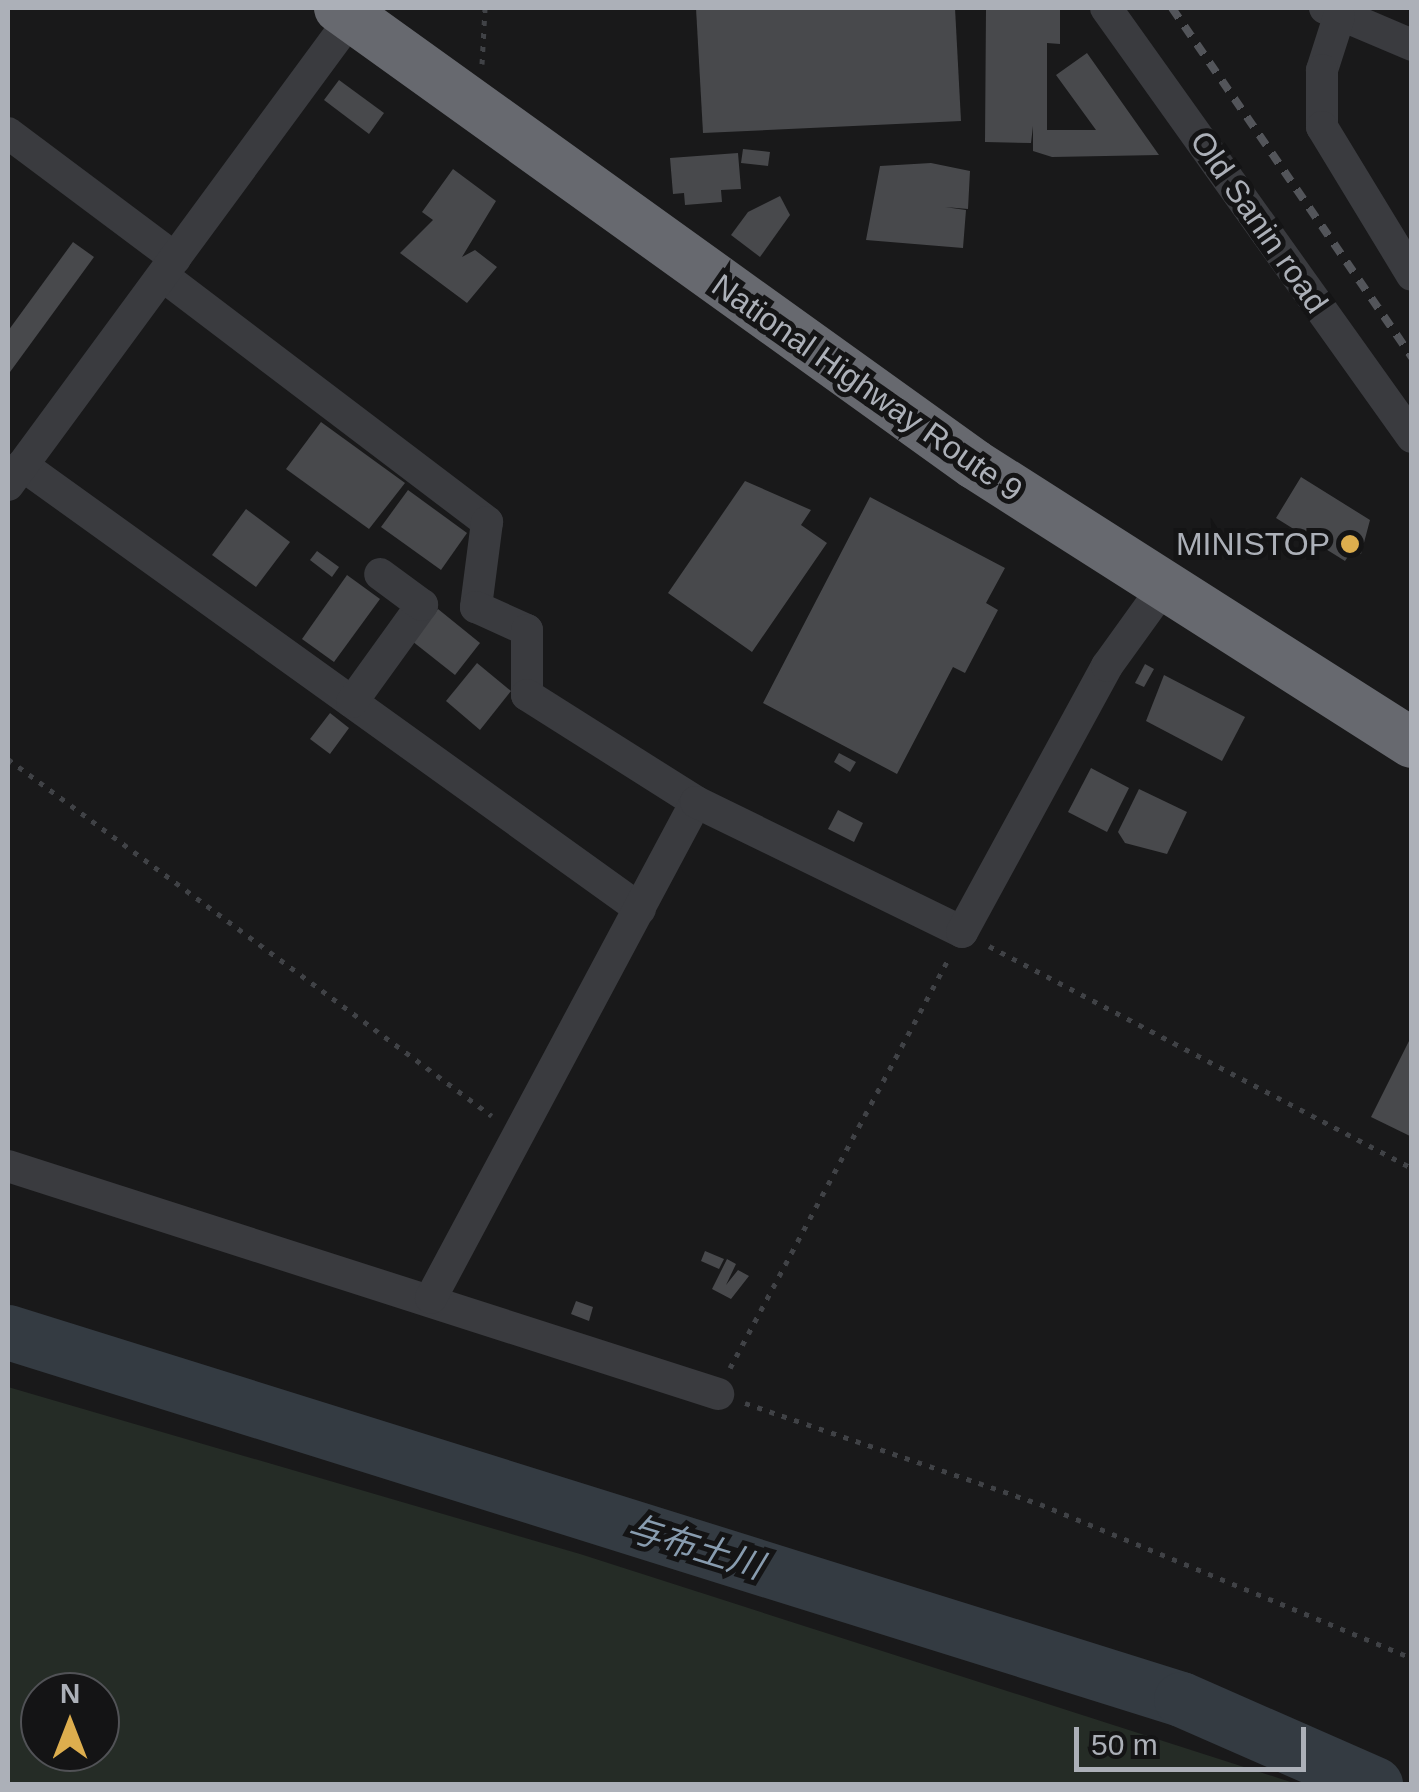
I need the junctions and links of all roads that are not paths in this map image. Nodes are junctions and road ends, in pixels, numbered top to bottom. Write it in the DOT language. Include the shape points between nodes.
graph roads {
  1 [pos="1106,8"];
  2 [pos="346,12"];
  3 [pos="1332,12"];
  4 [pos="1412,45"];
  5 [pos="8,133"];
  6 [pos="169,267"];
  7 [pos="1412,275"];
  8 [pos="1412,437"];
  9 [pos="15,475"];
  10 [pos="380,574"];
  11 [pos="1162,588"];
  12 [pos="352,702"];
  13 [pos="1412,743"];
  14 [pos="696,802"];
  15 [pos="640,909"];
  16 [pos="8,1166"];
  17 [pos="431,1298"];
  18 [pos="718,1394"];
  1 -- 8 [label="street, Old Sanin road"];
  2 -- 6 [label="street"];
  2 -- 11 [label="highway, National Highway Route 9" via="818,356"];
  3 -- 4 [label="street"];
  3 -- 7 [label="street" via="1322,127"];
  5 -- 6 [label="street"];
  6 -- 9 [label="street"];
  6 -- 14 [label="street" via="487,522 476,607 527,630 527,694"];
  9 -- 12 [label="street"];
  10 -- 12 [label="street" via="422,605"];
  11 -- 13 [label="highway, National Highway Route 9"];
  11 -- 14 [label="street" via="1106,666 962,932"];
  12 -- 15 [label="street"];
  14 -- 15 [label="street"];
  15 -- 17 [label="street"];
  16 -- 17 [label="street"];
  17 -- 18 [label="street"];
}
